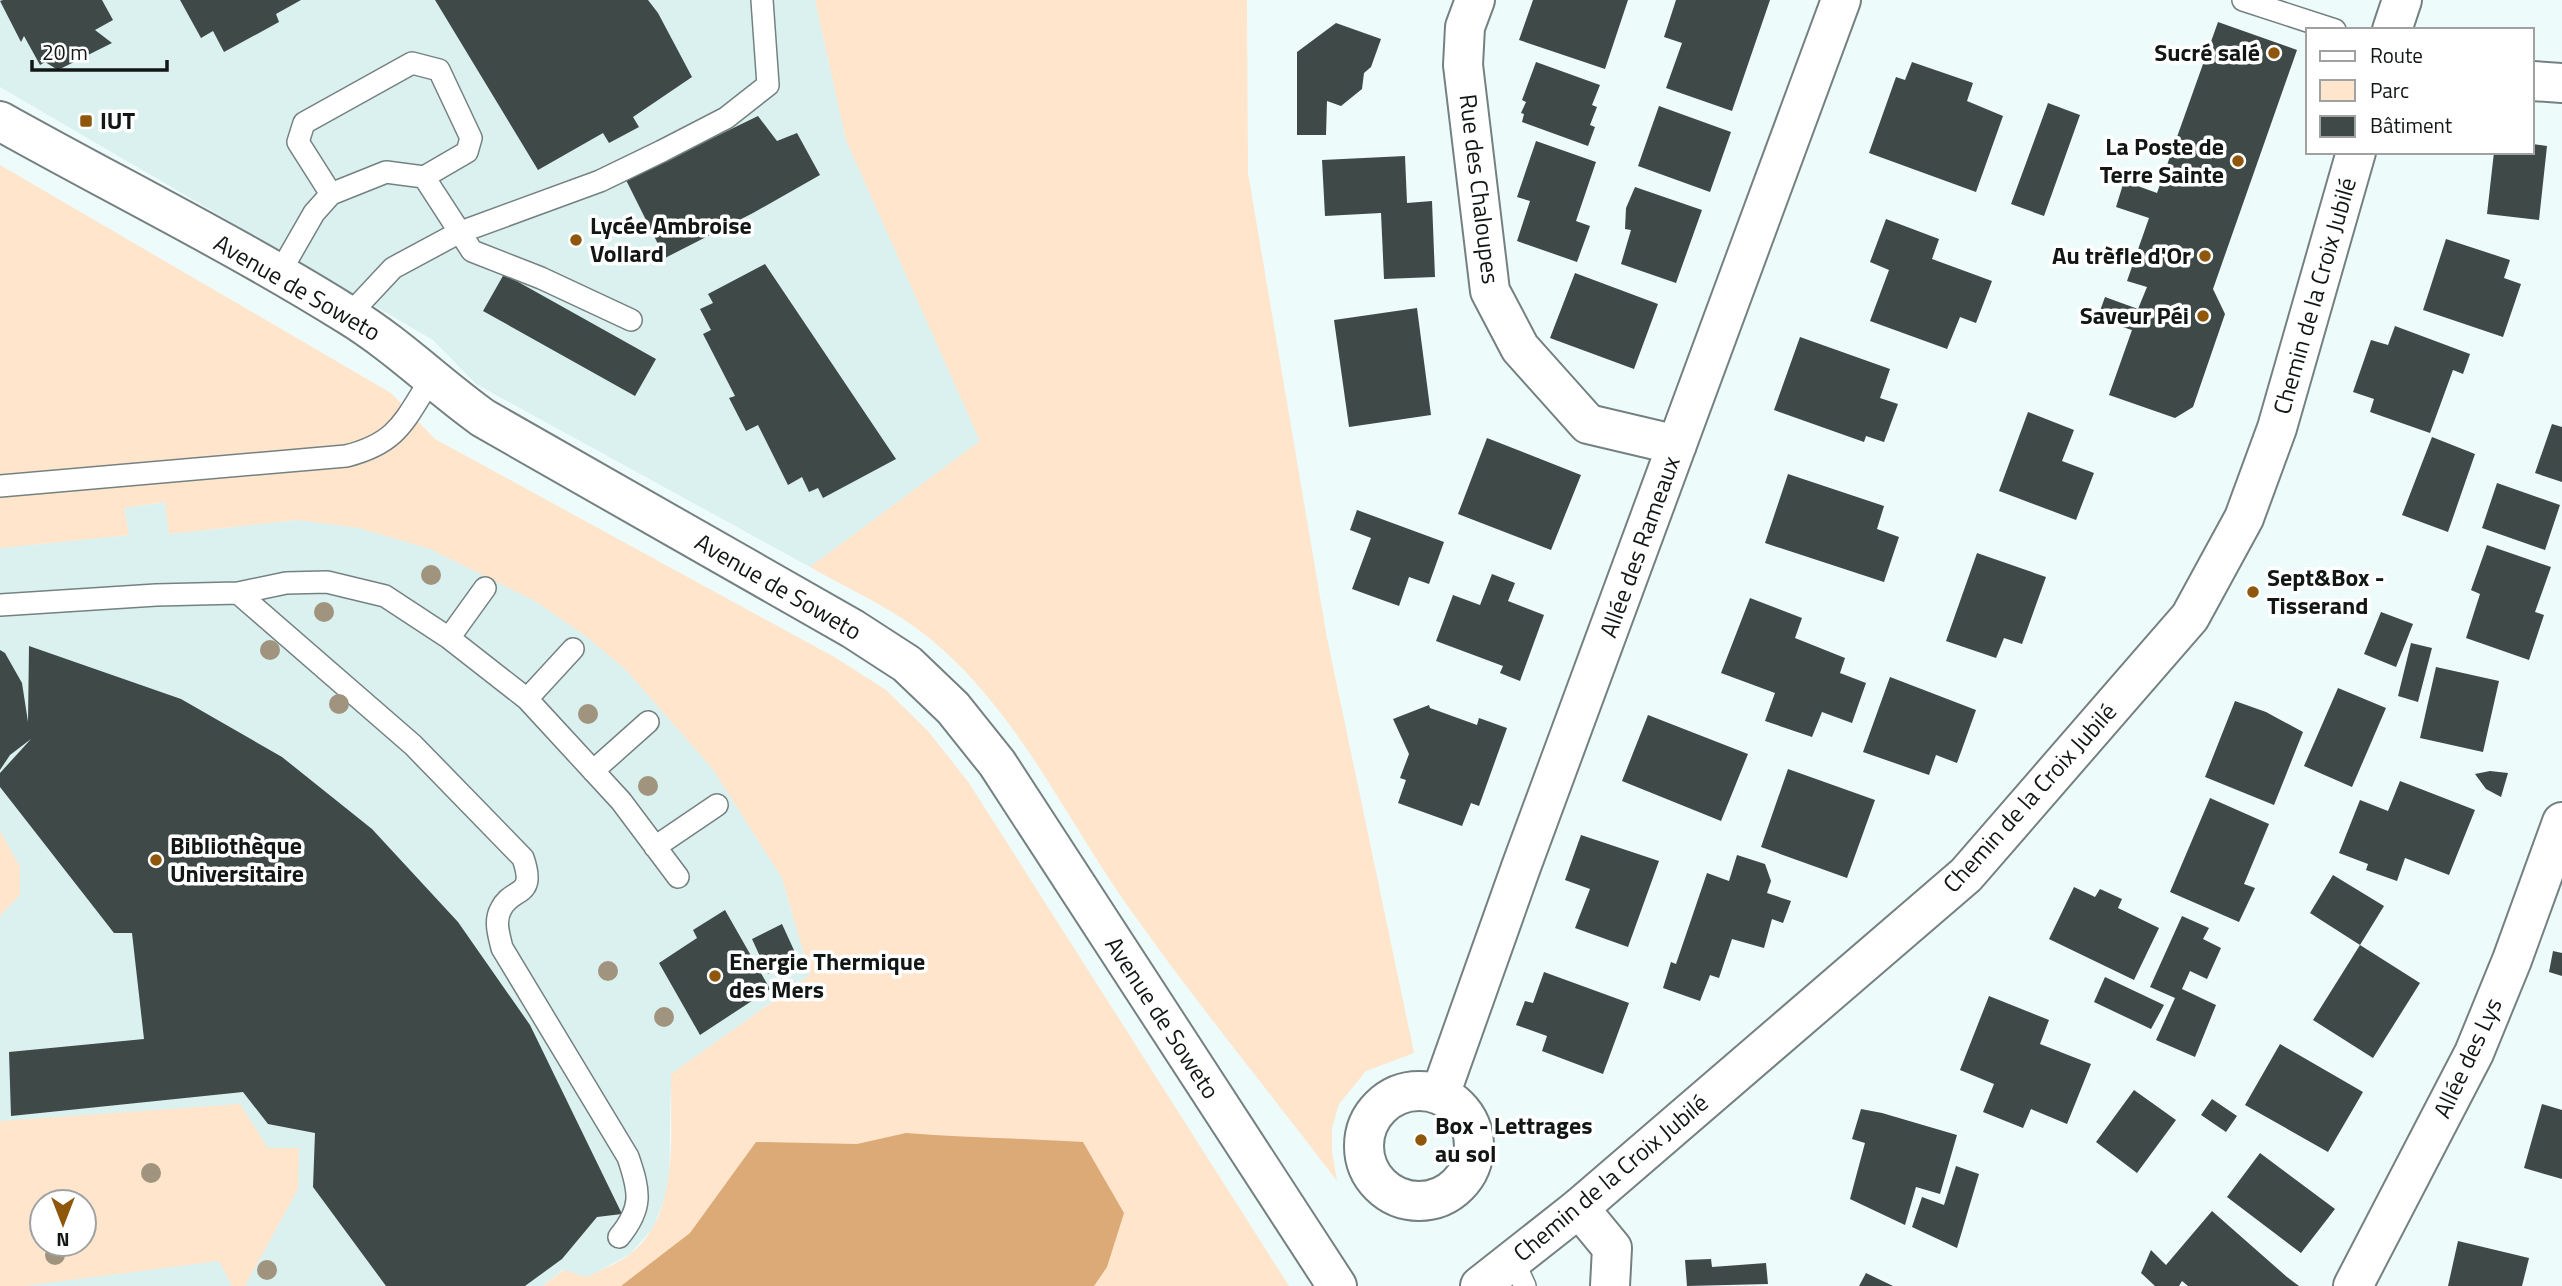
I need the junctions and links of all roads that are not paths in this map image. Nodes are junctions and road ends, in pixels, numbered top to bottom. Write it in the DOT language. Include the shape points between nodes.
graph roads {
  1 [pos="762,0"];
  2 [pos="1475,0"];
  3 [pos="1841,0"];
  4 [pos="2243,0"];
  5 [pos="2402,0"];
  6 [pos="2329,28"];
  7 [pos="2393,28"];
  8 [pos="2534,80"];
  9 [pos="2562,83"];
  10 [pos="0,121"];
  11 [pos="2355,154"];
  12 [pos="424,177"];
  13 [pos="331,194"];
  14 [pos="458,233"];
  15 [pos="279,274"];
  16 [pos="349,315"];
  17 [pos="631,320"];
  18 [pos="431,379"];
  19 [pos="1677,445"];
  20 [pos="0,486"];
  21 [pos="485,588"];
  22 [pos="238,593"];
  23 [pos="0,605"];
  24 [pos="449,638"];
  25 [pos="573,649"];
  26 [pos="527,699"];
  27 [pos="648,722"];
  28 [pos="593,771"];
  29 [pos="717,805"];
  30 [pos="2562,821"];
  31 [pos="655,846"];
  32 [pos="678,877"];
  33 [pos="1440,1095"];
  34 [pos="1579,1208"];
  35 [pos="618,1237"];
  36 [pos="1519,1273"];
  37 [pos="1337,1286"];
  38 [pos="1480,1286"];
  39 [pos="1611,1286"];
  40 [pos="2353,1286"];
  1 -- 14 [label="lane" via="768,85 726,118 600,181"];
  2 -- 19 [label="street, Rue des Chaloupes" via="1465,27 1463,65 1490,291 1520,348 1588,424"];
  3 -- 19 [label="street, Allée des Rameaux"];
  4 -- 6 [label="lane"];
  5 -- 7 [label="street"];
  8 -- 9 [label="street"];
  10 -- 15 [label="street, Avenue de Soweto"];
  11 -- 34 [label="street, Chemin de la Croix Jubilé" via="2277,428 2244,518 2190,617 1966,875"];
  12 -- 13 [label="lane" via="386,172"];
  12 -- 13 [label="lane" via="467,152 471,138 439,70 412,63 304,123 298,142"];
  12 -- 14 [label="lane"];
  13 -- 15 [label="lane" via="314,213"];
  14 -- 16 [label="lane" via="393,268"];
  14 -- 17 [label="lane" via="472,251"];
  15 -- 16 [label="street, Avenue de Soweto"];
  16 -- 18 [label="street, Avenue de Soweto" via="396,347"];
  18 -- 20 [label="lane" via="399,429 371,450"];
  18 -- 37 [label="street, Avenue de Soweto" via="517,438 853,629 907,664 953,708 997,763"];
  19 -- 33 [label="street, Allée des Rameaux"];
  21 -- 24 [label="lane"];
  22 -- 23 [label="lane"];
  22 -- 24 [label="lane" via="286,583 327,582 385,596"];
  22 -- 35 [label="lane" via="413,745 523,858 528,873 525,887 501,907 497,926 502,948 628,1157 638,1185 637,1206"];
  24 -- 26 [label="lane"];
  25 -- 26 [label="lane"];
  26 -- 28 [label="lane"];
  27 -- 28 [label="lane"];
  28 -- 31 [label="lane"];
  29 -- 31 [label="lane"];
  30 -- 40 [label="street, Allée des Lys" via="2474,1053"];
  31 -- 32 [label="lane"];
  34 -- 36 [label="street, Chemin de la Croix Jubilé"];
  34 -- 39 [label="street" via="1612,1248"];
  36 -- 38 [label="street, Chemin de la Croix Jubilé"];
}
